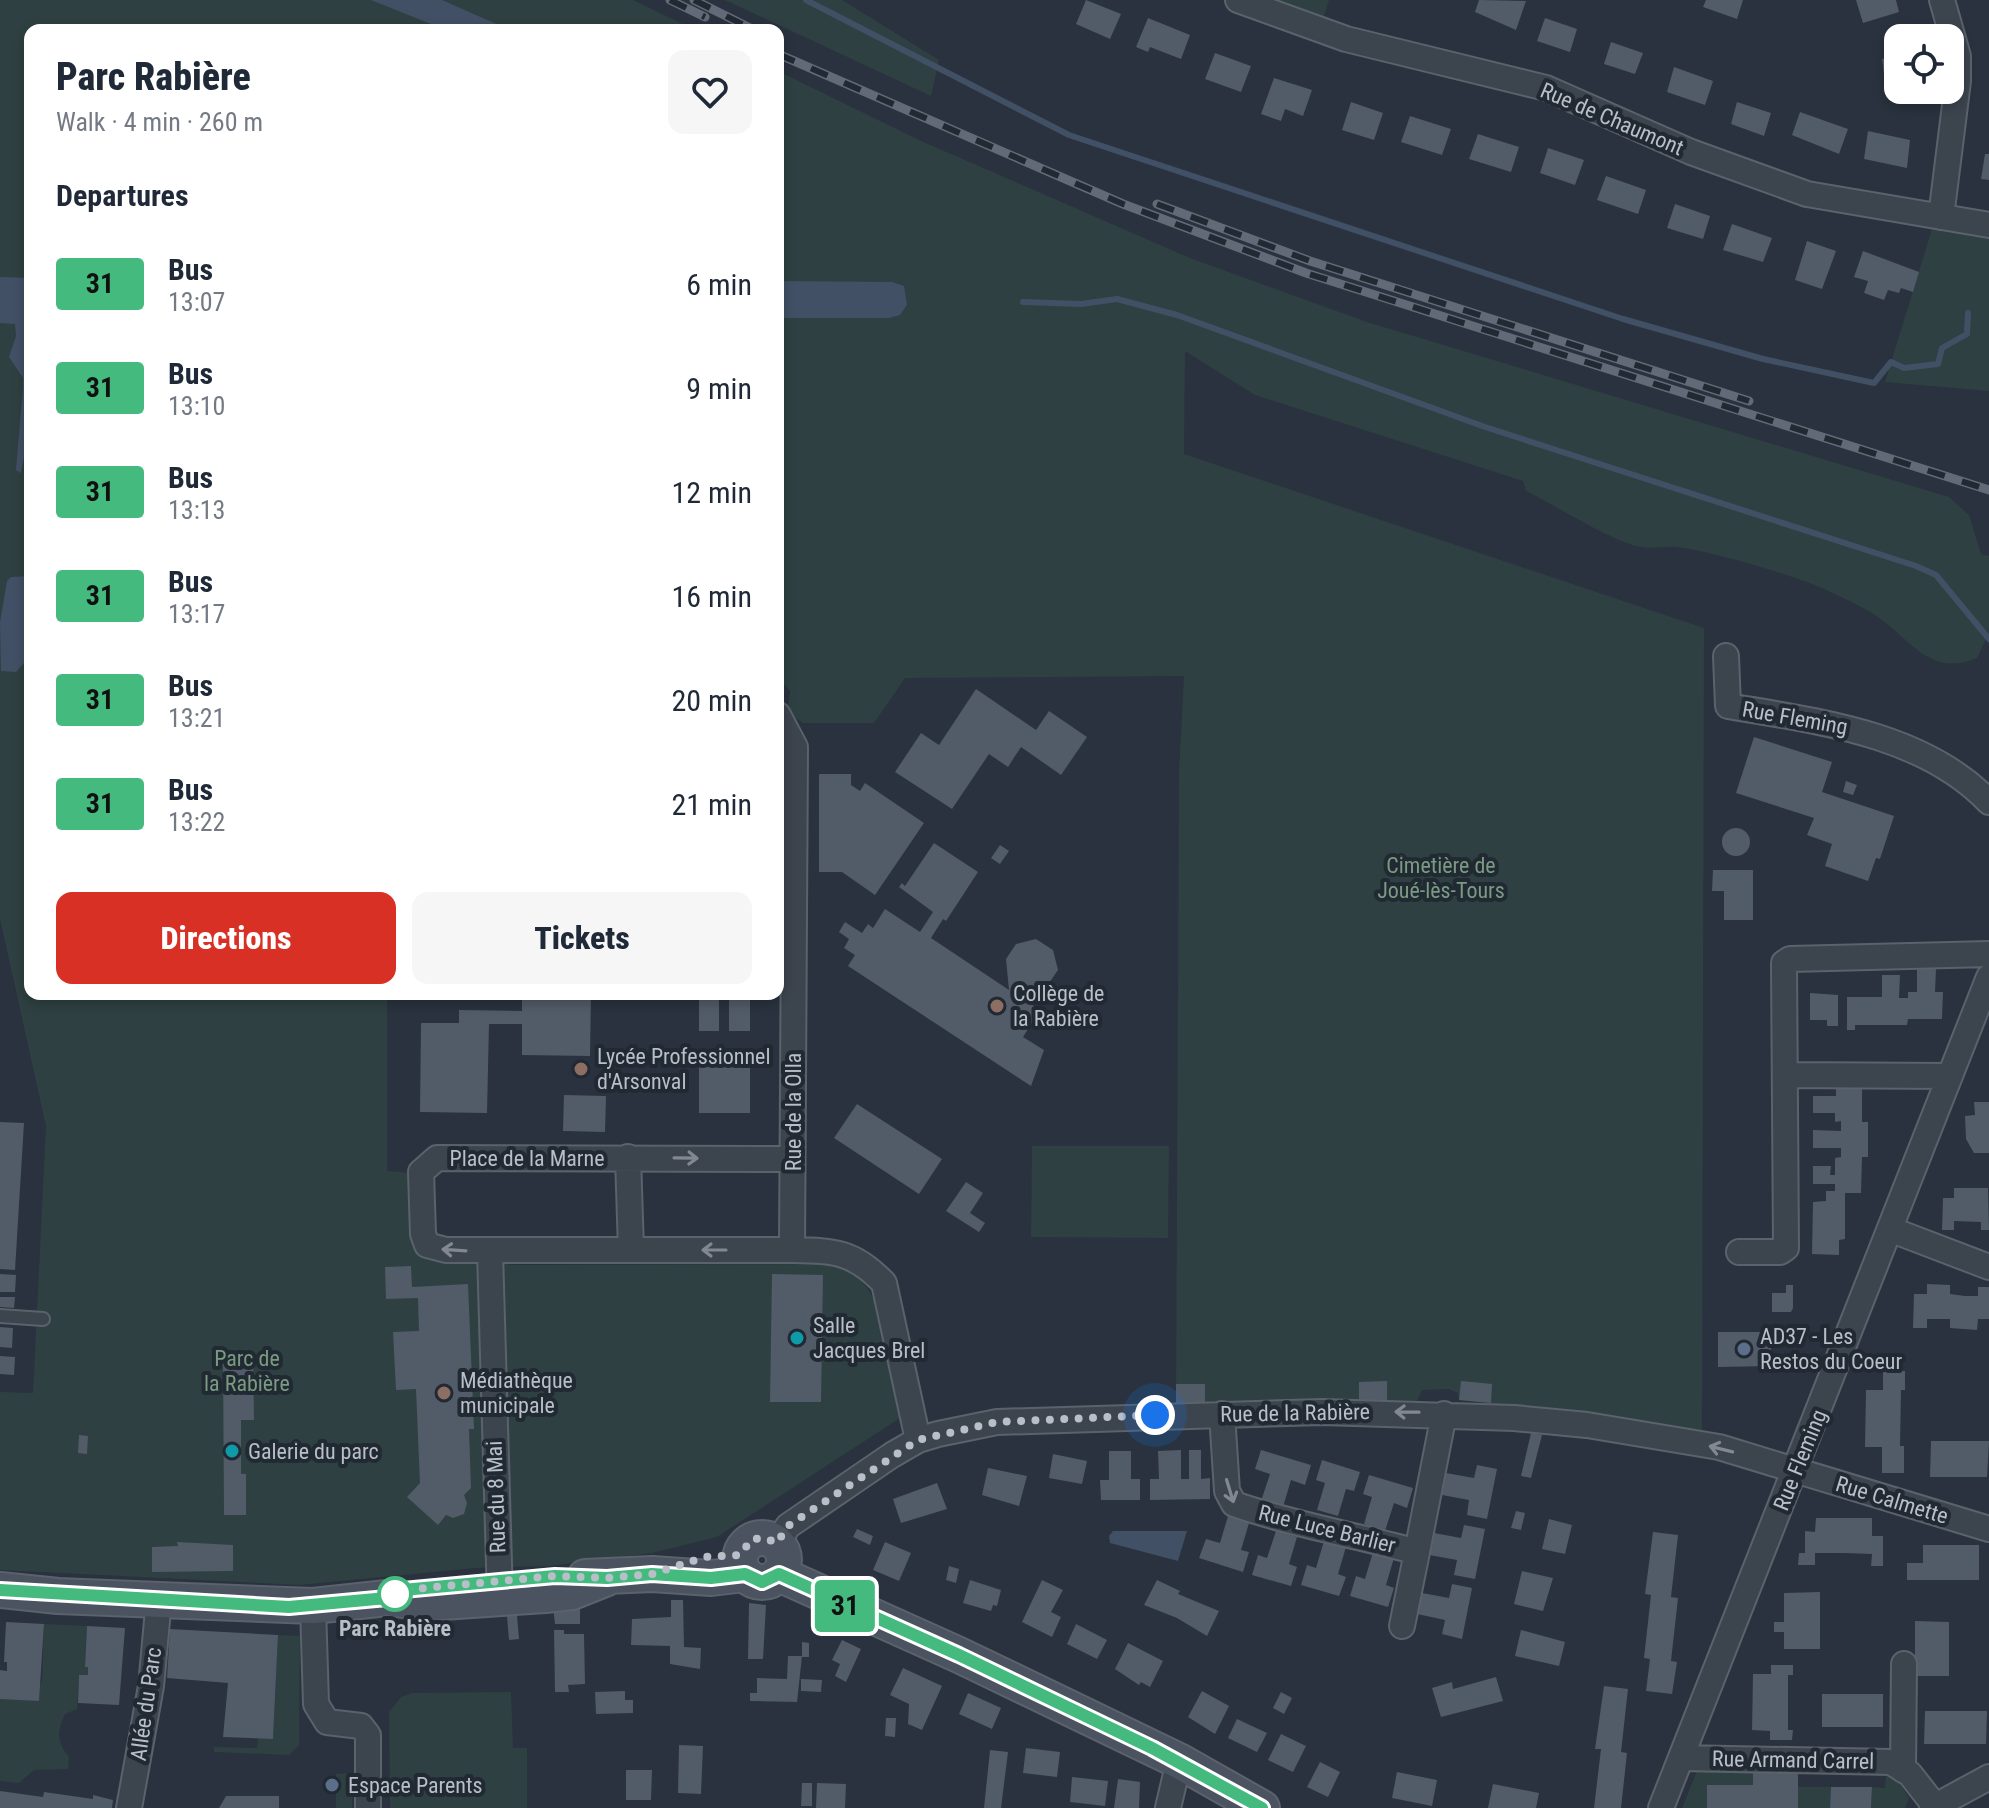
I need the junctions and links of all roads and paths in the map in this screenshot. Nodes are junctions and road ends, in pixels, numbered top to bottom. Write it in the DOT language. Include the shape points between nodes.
graph roads {
  1 [pos="1238,0"];
  2 [pos="1942,0"];
  3 [pos="1941,217"];
  4 [pos="1989,225"];
  5 [pos="1726,656"];
  6 [pos="784,726"];
  7 [pos="1989,802"];
  8 [pos="1989,954"];
  9 [pos="1989,977"];
  10 [pos="1984,1003"];
  11 [pos="1785,1075"];
  12 [pos="1950,1076"];
  13 [pos="628,1157"];
  14 [pos="792,1159"];
  15 [pos="1892,1230"];
  16 [pos="631,1250"];
  17 [pos="792,1250"];
  18 [pos="490,1251"];
  19 [pos="1739,1252"];
  20 [pos="1989,1267"];
  21 [pos="0,1316"];
  22 [pos="43,1319"];
  23 [pos="1222,1414"];
  24 [pos="1444,1414"];
  25 [pos="918,1440"];
  26 [pos="1795,1471"];
  27 [pos="1989,1529"];
  28 [pos="1417,1552"];
  29 [pos="778,1559"];
  30 [pos="0,1590"];
  31 [pos="500,1590"];
  32 [pos="159,1599"];
  33 [pos="313,1606"];
  34 [pos="1402,1626"];
  35 [pos="1904,1664"];
  36 [pos="1681,1758"];
  37 [pos="1179,1761"];
  38 [pos="1903,1770"];
  39 [pos="1989,1777"];
  40 [pos="1933,1807"];
  41 [pos="129,1808"];
  42 [pos="368,1808"];
  43 [pos="1168,1808"];
  44 [pos="1262,1808"];
  45 [pos="1661,1808"];
  1 -- 3 [label="street, Rue de Chaumont" via="1346,39 1546,88 1751,176 1807,194"];
  2 -- 3 [label="street" via="1958,56 1958,81"];
  3 -- 4 [label="street, Rue de Chaumont"];
  5 -- 7 [label="street, Rue Fleming" via="1728,706 1860,730 1958,776"];
  6 -- 14 [label="street, Rue de la Olla" via="795,747"];
  8 -- 11 [label="street" via="1788,960"];
  9 -- 10 [label="street, Rue Fleming"];
  10 -- 12 [label="street, Rue Fleming"];
  11 -- 12 [label="street"];
  11 -- 19 [label="street" via="1786,1248"];
  12 -- 15 [label="street, Rue Fleming"];
  13 -- 14 [label="street, Place de la Marne, one-way"];
  13 -- 16 [label="street, Place de la Marne"];
  18 -- 13 [label="street, Place de la Marne, one-way" via="427,1245 421,1172 437,1158"];
  14 -- 17 [label="street, Rue de la Olla"];
  15 -- 20 [label="street"];
  15 -- 26 [label="street, Rue Fleming"];
  17 -- 16 [label="street, Place de la Marne, one-way"];
  16 -- 18 [label="street, Place de la Marne"];
  17 -- 25 [label="street" via="850,1255 884,1283"];
  18 -- 31 [label="street, Rue du 8 Mai"];
  21 -- 22 [label="lane"];
  24 -- 23 [label="street, Rue de la Rabière, one-way"];
  23 -- 25 [label="street, Rue de la Rabière" via="997,1422"];
  23 -- 28 [label="street, Rue Luce Barlier, one-way" via="1227,1491 1234,1504 1289,1523"];
  26 -- 24 [label="street, Rue de la Rabière, one-way" via="1719,1447 1587,1425"];
  24 -- 28 [label="street, Rue Luce Barlier"];
  25 -- 29 [label="street, Rue de la Rabière" via="788,1526"];
  26 -- 27 [label="street, Rue Calmette"];
  26 -- 36 [label="street, Rue Fleming"];
  28 -- 34 [label="street, Rue Luce Barlier"];
  29 -- 31 [label="main road" via="762,1582 742,1564 705,1557 652,1574 555,1576"];
  29 -- 37 [label="main road" via="959,1655"];
  30 -- 32 [label="main road"];
  31 -- 33 [label="main road" via="403,1590 387,1598"];
  32 -- 33 [label="main road"];
  32 -- 41 [label="street, Allée du Parc" via="151,1686"];
  33 -- 42 [label="street" via="316,1704 327,1722 361,1726 368,1735"];
  35 -- 38 [label="street, Rue Armand Carrel"];
  36 -- 38 [label="street, Rue Armand Carrel" via="1872,1760"];
  36 -- 45 [label="street, Rue Fleming"];
  37 -- 43 [label="street"];
  37 -- 44 [label="main road"];
  38 -- 40 [label="street, Rue Armand Carrel"];
  39 -- 40 [label="street"];
}
